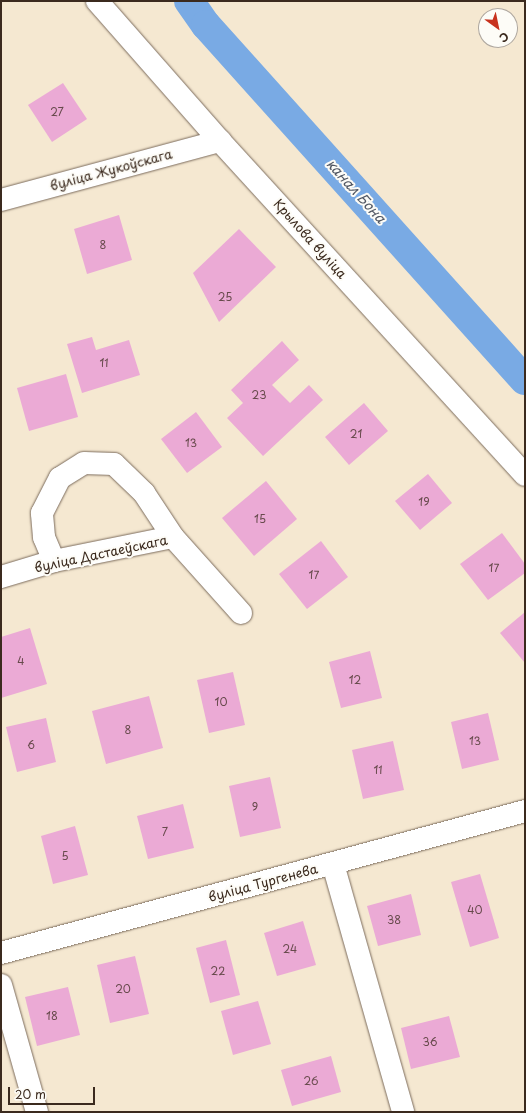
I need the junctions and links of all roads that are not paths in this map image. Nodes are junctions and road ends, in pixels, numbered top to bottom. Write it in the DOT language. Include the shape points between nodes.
graph roads {
  1 [pos="97,1"];
  2 [pos="220,141"];
  3 [pos="1,200"];
  4 [pos="525,475"];
  5 [pos="173,537"];
  6 [pos="54,561"];
  7 [pos="1,577"];
  8 [pos="241,613"];
  9 [pos="525,811"];
  10 [pos="333,864"];
  11 [pos="1,953"];
  12 [pos="1,985"];
  13 [pos="37,1112"];
  14 [pos="403,1112"];
  1 -- 2 [label="street, Крылова вуліца"];
  2 -- 3 [label="street, вуліца Жукоўскага"];
  2 -- 4 [label="street, Крылова вуліца"];
  5 -- 6 [label="street, вуліца Дастаеўскага"];
  5 -- 6 [label="street" via="144,493 114,464 84,463 60,478 42,513 44,538"];
  5 -- 8 [label="street, вуліца Дастаеўскага"];
  6 -- 7 [label="street, вуліца Дастаеўскага"];
  9 -- 10 [label="street, вуліца Тургенева"];
  10 -- 11 [label="street, вуліца Тургенева"];
  10 -- 14 [label="street"];
  12 -- 13 [label="street"];
}
